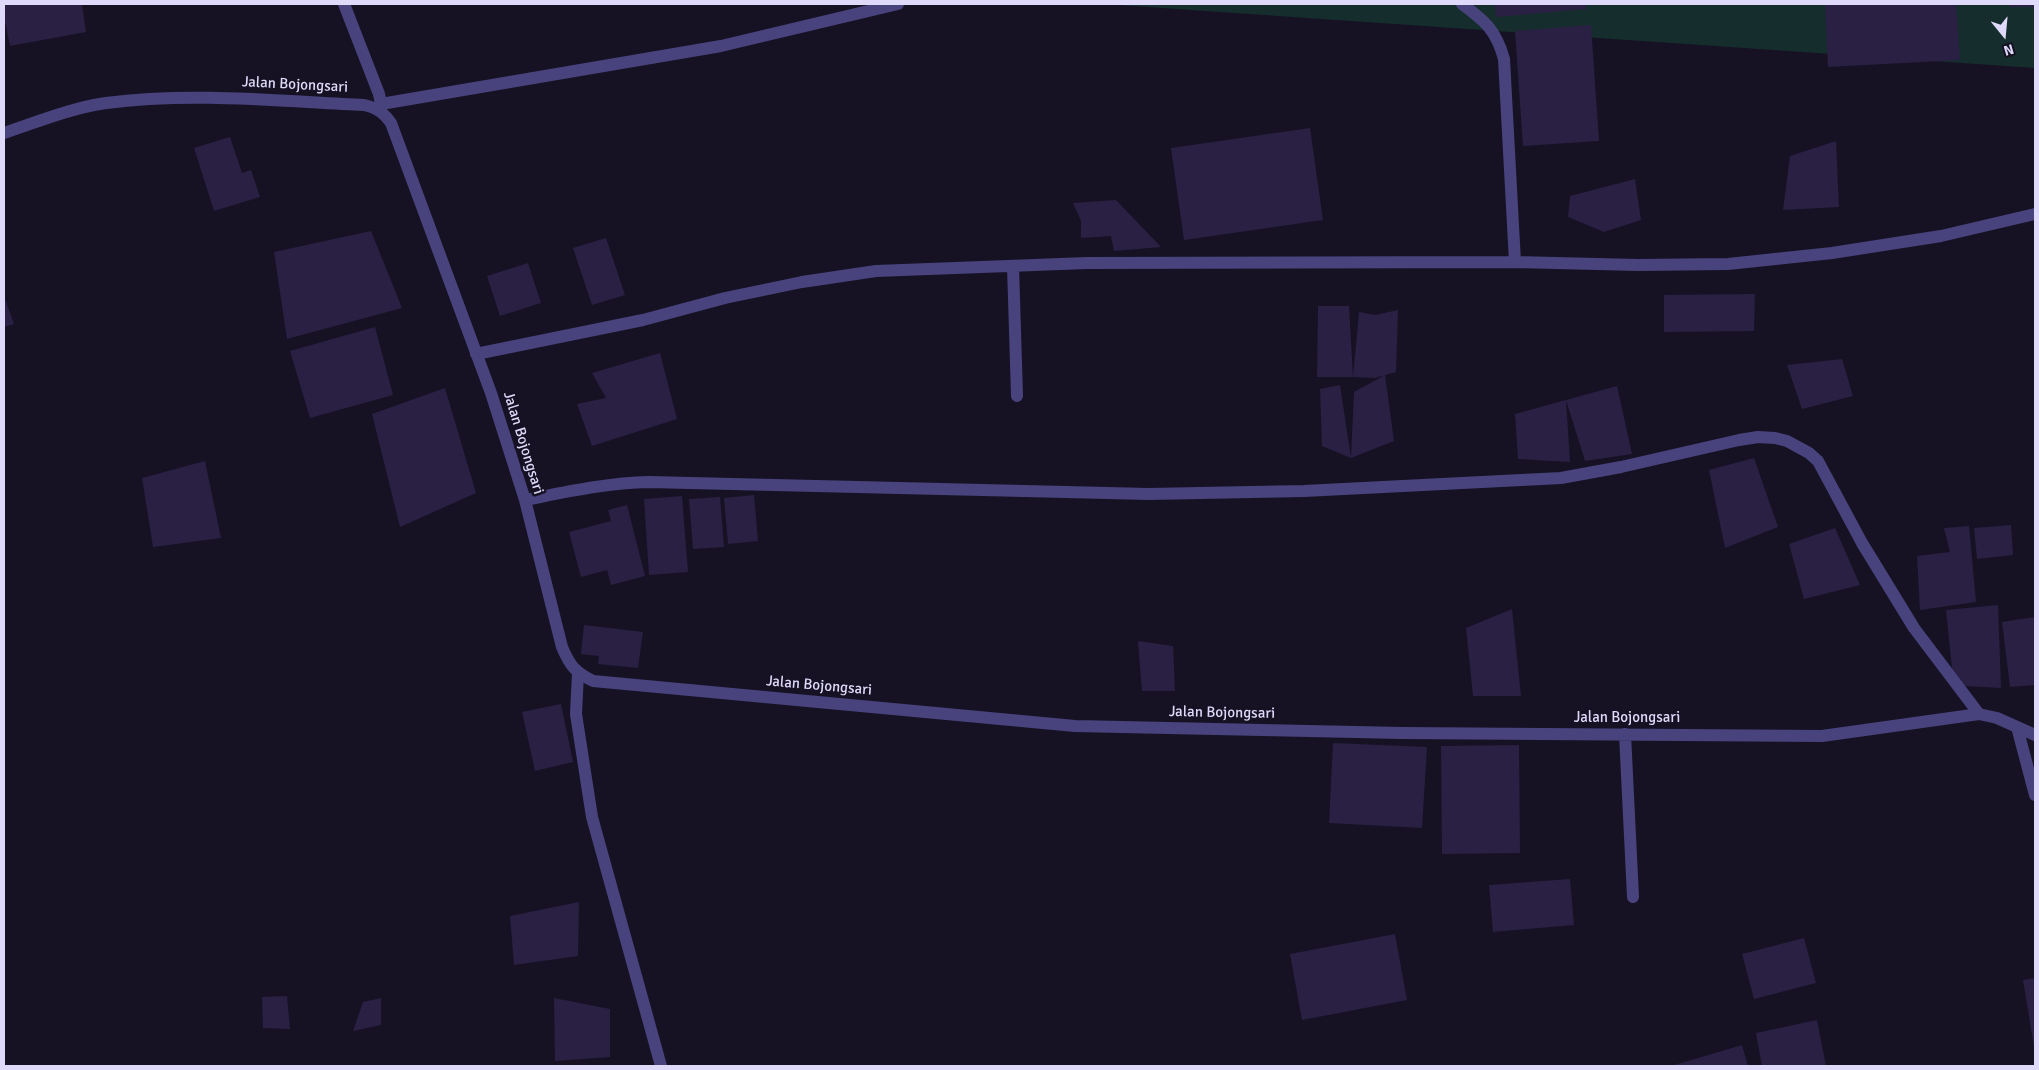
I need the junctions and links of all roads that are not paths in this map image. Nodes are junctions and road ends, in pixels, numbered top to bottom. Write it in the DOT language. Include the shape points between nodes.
graph roads {
  1 [pos="344,4"];
  2 [pos="898,4"];
  3 [pos="1462,4"];
  4 [pos="380,107"];
  5 [pos="4,133"];
  6 [pos="2035,214"];
  7 [pos="1515,262"];
  8 [pos="1013,266"];
  9 [pos="476,354"];
  10 [pos="1017,396"];
  11 [pos="525,500"];
  12 [pos="578,673"];
  13 [pos="1980,714"];
  14 [pos="2017,727"];
  15 [pos="1625,734"];
  16 [pos="2035,736"];
  17 [pos="2035,795"];
  18 [pos="1633,897"];
  19 [pos="661,1066"];
  1 -- 4 [label="street" via="379,94"];
  2 -- 4 [label="street" via="721,46"];
  3 -- 7 [label="street" via="1484,20 1494,33 1504,59"];
  4 -- 5 [label="street, Jalan Bojongsari" via="192,97 104,104"];
  4 -- 9 [label="street, Jalan Bojongsari" via="392,123"];
  6 -- 7 [label="street" via="1923,239 1728,264"];
  7 -- 8 [label="street"];
  8 -- 9 [label="street" via="876,271 802,282 643,320"];
  8 -- 10 [label="street"];
  9 -- 11 [label="street, Jalan Bojongsari"];
  11 -- 12 [label="street, Jalan Bojongsari" via="562,647 568,662"];
  11 -- 13 [label="street" via="600,485 649,482 1149,494 1304,491 1561,478 1739,440 1775,438 1798,446 1818,461 1862,543 1914,628"];
  12 -- 15 [label="street, Jalan Bojongsari" via="605,683 1075,726"];
  12 -- 19 [label="street" via="576,714 592,817"];
  13 -- 14 [label="street, Jalan Bojongsari"];
  13 -- 15 [label="street, Jalan Bojongsari" via="1822,736"];
  14 -- 16 [label="street, Jalan Bojongsari"];
  14 -- 17 [label="street"];
  15 -- 18 [label="street"];
}
